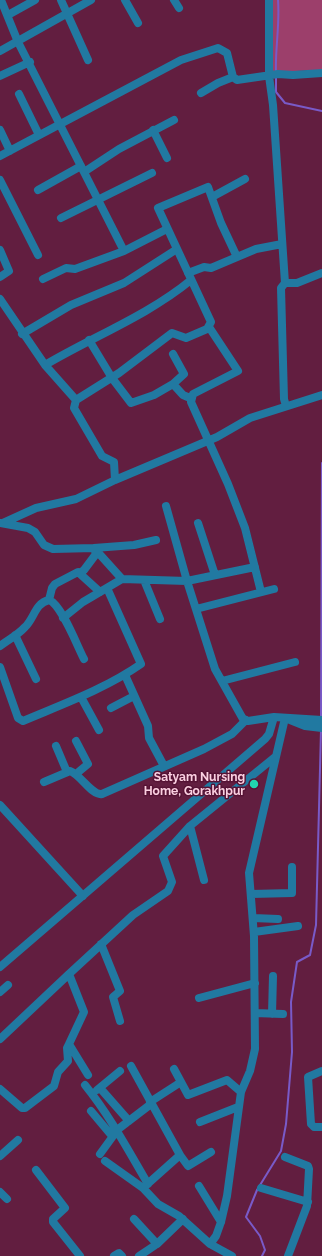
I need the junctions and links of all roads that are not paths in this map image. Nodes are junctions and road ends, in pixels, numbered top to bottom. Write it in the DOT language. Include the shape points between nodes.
graph roads {
  1 [pos="1,0"];
  2 [pos="35,0"];
  3 [pos="61,0"];
  4 [pos="91,0"];
  5 [pos="125,0"];
  6 [pos="174,0"];
  7 [pos="269,0"];
  8 [pos="179,8"];
  9 [pos="4,12"];
  10 [pos="68,14"];
  11 [pos="138,22"];
  12 [pos="18,42"];
  13 [pos="0,52"];
  14 [pos="88,60"];
  15 [pos="30,62"];
  16 [pos="322,73"];
  17 [pos="272,75"];
  18 [pos="0,76"];
  19 [pos="233,77"];
  20 [pos="201,93"];
  21 [pos="19,94"];
  22 [pos="174,120"];
  23 [pos="60,124"];
  24 [pos="0,130"];
  25 [pos="153,130"];
  26 [pos="39,135"];
  27 [pos="10,151"];
  28 [pos="0,156"];
  29 [pos="167,158"];
  30 [pos="83,169"];
  31 [pos="152,173"];
  32 [pos="245,179"];
  33 [pos="0,180"];
  34 [pos="38,190"];
  35 [pos="212,197"];
  36 [pos="98,200"];
  37 [pos="61,218"];
  38 [pos="167,229"];
  39 [pos="282,244"];
  40 [pos="177,249"];
  41 [pos="0,250"];
  42 [pos="124,251"];
  43 [pos="38,255"];
  44 [pos="237,257"];
  45 [pos="322,273"];
  46 [pos="0,277"];
  47 [pos="190,277"];
  48 [pos="43,279"];
  49 [pos="285,283"];
  50 [pos="0,299"];
  51 [pos="209,327"];
  52 [pos="22,334"];
  53 [pos="89,340"];
  54 [pos="173,354"];
  55 [pos="45,365"];
  56 [pos="112,378"];
  57 [pos="172,384"];
  58 [pos="322,395"];
  59 [pos="190,398"];
  60 [pos="76,400"];
  61 [pos="286,406"];
  62 [pos="207,441"];
  63 [pos="115,480"];
  64 [pos="166,506"];
  65 [pos="198,522"];
  66 [pos="1,523"];
  67 [pos="156,540"];
  68 [pos="94,548"];
  69 [pos="255,567"];
  70 [pos="80,573"];
  71 [pos="215,576"];
  72 [pos="122,579"];
  73 [pos="144,580"];
  74 [pos="188,581"];
  75 [pos="274,588"];
  76 [pos="104,590"];
  77 [pos="261,592"];
  78 [pos="49,600"];
  79 [pos="196,609"];
  80 [pos="64,618"];
  81 [pos="160,619"];
  82 [pos="15,635"];
  83 [pos="0,646"];
  84 [pos="84,659"];
  85 [pos="295,662"];
  86 [pos="0,667"];
  87 [pos="125,675"];
  88 [pos="36,679"];
  89 [pos="222,682"];
  90 [pos="134,696"];
  91 [pos="81,697"];
  92 [pos="110,708"];
  93 [pos="274,718"];
  94 [pos="290,718"];
  95 [pos="246,720"];
  96 [pos="322,720"];
  97 [pos="322,728"];
  98 [pos="99,730"];
  99 [pos="76,741"];
  100 [pos="56,746"];
  101 [pos="275,758"];
  102 [pos="164,766"];
  103 [pos="72,773"];
  104 [pos="44,782"];
  105 [pos="0,805"];
  106 [pos="190,826"];
  107 [pos="292,867"];
  108 [pos="204,880"];
  109 [pos="251,894"];
  110 [pos="83,896"];
  111 [pos="253,918"];
  112 [pos="278,919"];
  113 [pos="298,926"];
  114 [pos="254,932"];
  115 [pos="101,944"];
  116 [pos="0,967"];
  117 [pos="69,974"];
  118 [pos="273,976"];
  119 [pos="255,983"];
  120 [pos="8,985"];
  121 [pos="0,992"];
  122 [pos="199,998"];
  123 [pos="255,1013"];
  124 [pos="272,1014"];
  125 [pos="283,1014"];
  126 [pos="120,1021"];
  127 [pos="0,1039"];
  128 [pos="69,1044"];
  129 [pos="131,1066"];
  130 [pos="174,1069"];
  131 [pos="120,1071"];
  132 [pos="322,1071"];
  133 [pos="88,1075"];
  134 [pos="181,1082"];
  135 [pos="85,1085"];
  136 [pos="100,1088"];
  137 [pos="0,1089"];
  138 [pos="241,1092"];
  139 [pos="92,1095"];
  140 [pos="150,1103"];
  141 [pos="238,1107"];
  142 [pos="91,1111"];
  143 [pos="129,1121"];
  144 [pos="200,1122"];
  145 [pos="322,1127"];
  146 [pos="116,1132"];
  147 [pos="18,1140"];
  148 [pos="211,1152"];
  149 [pos="100,1154"];
  150 [pos="180,1155"];
  151 [pos="0,1156"];
  152 [pos="285,1157"];
  153 [pos="104,1161"];
  154 [pos="36,1170"];
  155 [pos="146,1186"];
  156 [pos="199,1186"];
  157 [pos="261,1188"];
  158 [pos="0,1192"];
  159 [pos="7,1199"];
  160 [pos="308,1202"];
  161 [pos="134,1219"];
  162 [pos="183,1220"];
  163 [pos="221,1222"];
  164 [pos="157,1244"];
  165 [pos="210,1244"];
  166 [pos="80,1256"];
  167 [pos="114,1256"];
  168 [pos="122,1256"];
  169 [pos="139,1256"];
  170 [pos="232,1256"];
  171 [pos="288,1256"];
  1 -- 9 [label="street"];
  2 -- 9 [label="street"];
  3 -- 10 [label="street"];
  4 -- 10 [label="street"];
  5 -- 11 [label="street"];
  6 -- 8 [label="street"];
  7 -- 17 [label="street"];
  9 -- 12 [label="street"];
  10 -- 12 [label="street"];
  10 -- 14 [label="street"];
  12 -- 13 [label="street"];
  12 -- 15 [label="street"];
  15 -- 18 [label="street"];
  15 -- 23 [label="street"];
  16 -- 17 [label="street"];
  17 -- 19 [label="street" via="237,80"];
  17 -- 39 [label="street"];
  19 -- 20 [label="street"];
  19 -- 23 [label="street" via="227,53 218,48 181,60"];
  21 -- 26 [label="street"];
  22 -- 25 [label="street"];
  23 -- 26 [label="street"];
  23 -- 30 [label="street"];
  24 -- 27 [label="street"];
  25 -- 29 [label="street"];
  25 -- 30 [label="street"];
  26 -- 27 [label="street"];
  27 -- 28 [label="street"];
  30 -- 34 [label="street"];
  30 -- 36 [label="street"];
  31 -- 36 [label="street"];
  32 -- 35 [label="street"];
  33 -- 43 [label="street"];
  35 -- 38 [label="street" via="209,187 206,186 159,208"];
  35 -- 44 [label="street"];
  36 -- 37 [label="street"];
  36 -- 42 [label="street"];
  38 -- 40 [label="street"];
  38 -- 42 [label="street"];
  39 -- 44 [label="street" via="256,249"];
  39 -- 49 [label="street"];
  40 -- 47 [label="street"];
  40 -- 52 [label="street" via="124,283 71,305"];
  41 -- 46 [label="street" via="9,270"];
  42 -- 48 [label="street" via="75,269 66,268"];
  44 -- 47 [label="street" via="211,268 204,267"];
  45 -- 49 [label="street" via="296,283"];
  47 -- 51 [label="street" via="211,322"];
  47 -- 53 [label="street" via="153,308"];
  49 -- 61 [label="street" via="281,288"];
  50 -- 52 [label="street"];
  51 -- 56 [label="street" via="186,338 172,333"];
  51 -- 59 [label="street" via="238,371 193,394"];
  52 -- 55 [label="street"];
  53 -- 55 [label="street"];
  53 -- 56 [label="street"];
  54 -- 57 [label="street" via="184,374"];
  55 -- 60 [label="street"];
  56 -- 57 [label="street" via="131,403 154,395"];
  56 -- 60 [label="street"];
  57 -- 59 [label="street"];
  58 -- 61 [label="street"];
  59 -- 62 [label="street"];
  60 -- 63 [label="street" via="74,408 102,456 114,462"];
  61 -- 62 [label="street" via="250,418"];
  62 -- 63 [label="street"];
  62 -- 69 [label="street" via="239,511"];
  63 -- 66 [label="street" via="76,499 36,508"];
  64 -- 74 [label="street"];
  65 -- 71 [label="street"];
  66 -- 68 [label="street" via="28,528 49,548"];
  67 -- 68 [label="street" via="134,545"];
  68 -- 70 [label="street" via="96,554"];
  68 -- 72 [label="street"];
  69 -- 71 [label="street"];
  69 -- 77 [label="street"];
  70 -- 76 [label="street"];
  70 -- 78 [label="street" via="55,584"];
  71 -- 74 [label="street"];
  72 -- 73 [label="street"];
  72 -- 76 [label="street"];
  73 -- 74 [label="street"];
  73 -- 81 [label="street"];
  74 -- 79 [label="street"];
  75 -- 77 [label="street"];
  76 -- 80 [label="street" via="83,602"];
  76 -- 87 [label="street" via="141,664"];
  77 -- 79 [label="street"];
  78 -- 80 [label="street"];
  78 -- 82 [label="street" via="36,610 27,626"];
  79 -- 89 [label="street" via="215,669"];
  80 -- 84 [label="street"];
  82 -- 83 [label="street"];
  82 -- 88 [label="street"];
  85 -- 89 [label="street"];
  86 -- 91 [label="street" via="20,720"];
  87 -- 90 [label="street"];
  87 -- 91 [label="street"];
  89 -- 95 [label="street" via="243,719"];
  90 -- 92 [label="street"];
  90 -- 102 [label="street" via="148,726 149,738"];
  91 -- 98 [label="street"];
  93 -- 94 [label="street"];
  93 -- 95 [label="street"];
  93 -- 110 [label="street" via="265,739"];
  94 -- 96 [label="street"];
  94 -- 97 [label="street" via="293,722 305,726"];
  94 -- 101 [label="street"];
  95 -- 102 [label="street" via="232,734 204,750"];
  99 -- 103 [label="street" via="88,764"];
  100 -- 103 [label="street"];
  101 -- 106 [label="street"];
  101 -- 109 [label="street" via="249,869"];
  102 -- 103 [label="street" via="99,795"];
  103 -- 104 [label="street"];
  105 -- 110 [label="street"];
  106 -- 108 [label="street"];
  106 -- 115 [label="street" via="163,856 172,882 168,891 133,915"];
  107 -- 109 [label="street" via="292,893"];
  109 -- 111 [label="street"];
  110 -- 116 [label="street"];
  111 -- 112 [label="street"];
  111 -- 114 [label="street"];
  113 -- 114 [label="street"];
  114 -- 119 [label="street"];
  115 -- 117 [label="street"];
  115 -- 126 [label="street" via="120,991 113,997"];
  117 -- 127 [label="street"];
  117 -- 128 [label="street" via="84,1012"];
  118 -- 124 [label="street"];
  119 -- 122 [label="street"];
  119 -- 123 [label="street"];
  120 -- 121 [label="street"];
  123 -- 124 [label="street"];
  123 -- 138 [label="street" via="255,1049 250,1071"];
  124 -- 125 [label="street"];
  128 -- 133 [label="street"];
  128 -- 137 [label="street" via="68,1061 58,1072 54,1086 25,1108"];
  129 -- 140 [label="street"];
  130 -- 134 [label="street"];
  131 -- 136 [label="street"];
  132 -- 145 [label="street" via="308,1077 308,1086 311,1124 314,1127"];
  134 -- 138 [label="street" via="188,1095 226,1080"];
  134 -- 140 [label="street"];
  135 -- 139 [label="street"];
  136 -- 139 [label="street"];
  136 -- 143 [label="street"];
  138 -- 141 [label="street"];
  139 -- 146 [label="street"];
  140 -- 143 [label="street"];
  140 -- 150 [label="street"];
  141 -- 144 [label="street"];
  141 -- 163 [label="street" via="227,1196"];
  142 -- 146 [label="street"];
  143 -- 146 [label="street"];
  146 -- 149 [label="street"];
  146 -- 155 [label="street"];
  147 -- 151 [label="street"];
  148 -- 150 [label="street" via="188,1166"];
  150 -- 155 [label="street"];
  152 -- 160 [label="street" via="308,1166"];
  153 -- 155 [label="street"];
  154 -- 166 [label="street" via="65,1208 53,1222"];
  155 -- 162 [label="street" via="158,1204"];
  156 -- 163 [label="street"];
  157 -- 160 [label="street"];
  158 -- 159 [label="street"];
  160 -- 171 [label="street"];
  161 -- 164 [label="street"];
  162 -- 164 [label="street"];
  162 -- 165 [label="street"];
  163 -- 165 [label="street"];
  164 -- 169 [label="street"];
  165 -- 170 [label="street"];
  167 -- 168 [label="street" via="119,1253"];
}
